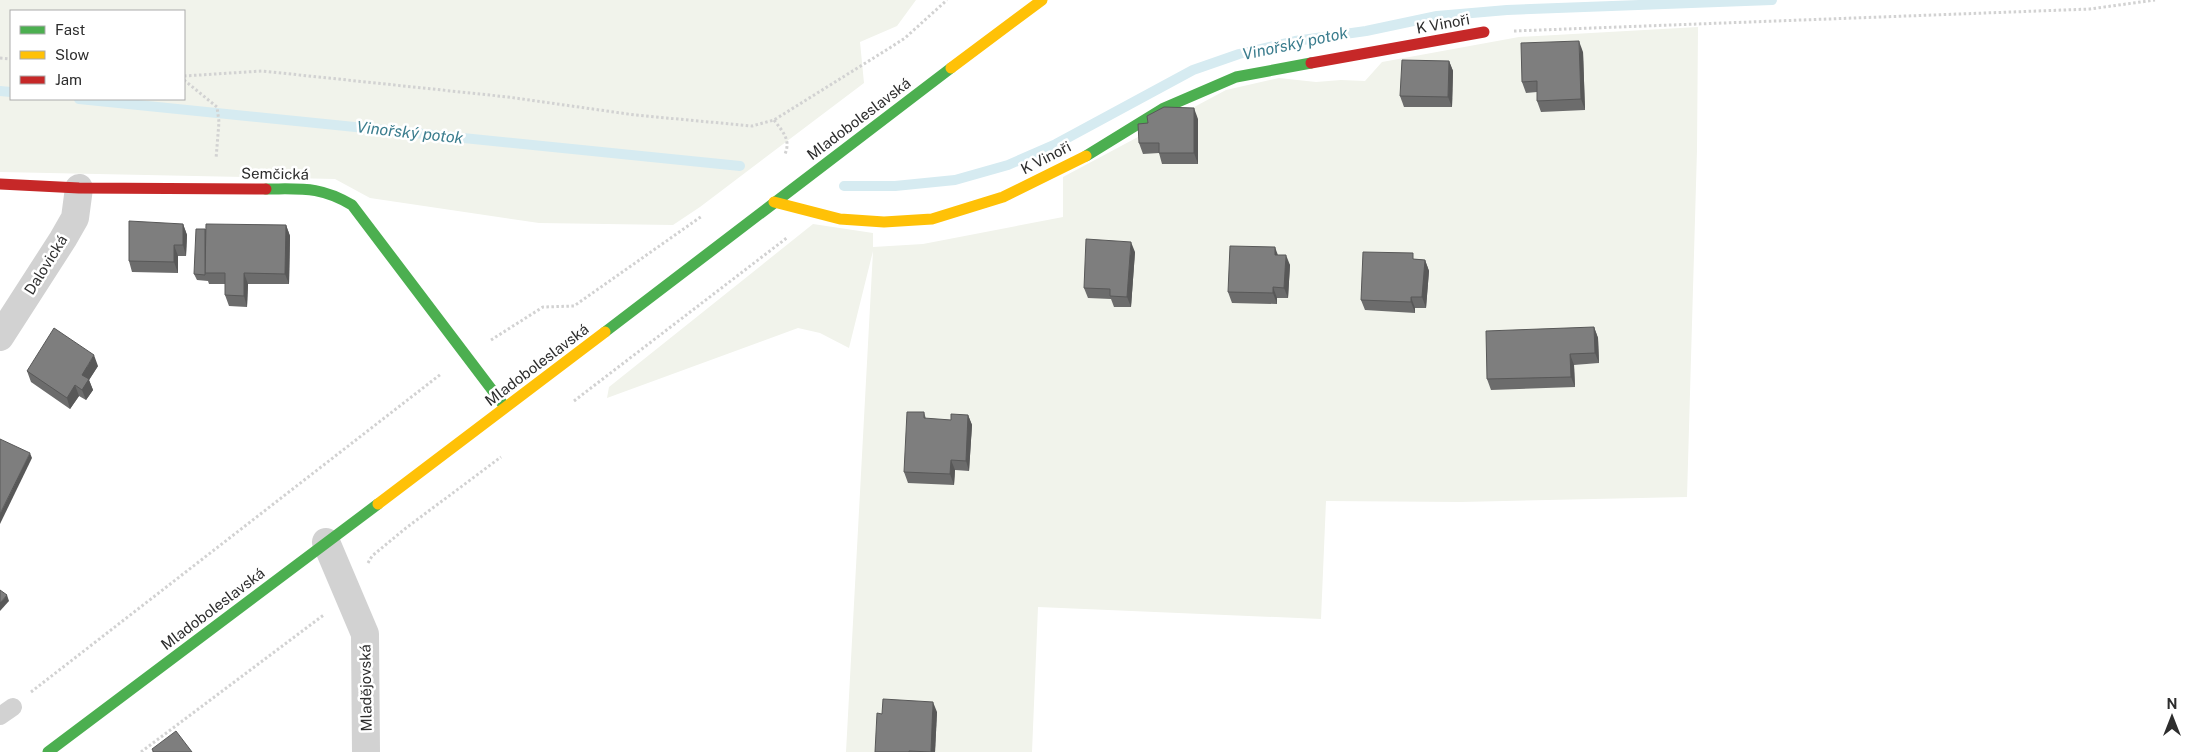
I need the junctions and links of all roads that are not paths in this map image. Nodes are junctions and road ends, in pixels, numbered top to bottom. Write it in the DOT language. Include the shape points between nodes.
graph roads {
  1 [pos="1042,0"];
  2 [pos="1484,32"];
  3 [pos="0,184"];
  4 [pos="80,188"];
  5 [pos="774,202"];
  6 [pos="0,337"];
  7 [pos="505,407"];
  8 [pos="326,542"];
  9 [pos="48,752"];
  10 [pos="366,752"];
  1 -- 5 [label="street, Mladoboleslavská"];
  2 -- 5 [label="street, K Vinoři" via="1236,77 1164,108 1096,150 1003,197 932,219 884,222 840,219"];
  3 -- 4 [label="street, Semčická"];
  4 -- 6 [label="street, Dalovická" via="75,218 64,239"];
  4 -- 7 [label="street, Semčická" via="313,189 333,194 352,205"];
  5 -- 7 [label="street, Mladoboleslavská"];
  7 -- 8 [label="street, Mladoboleslavská"];
  8 -- 9 [label="street, Mladoboleslavská"];
  8 -- 10 [label="street, Mladějovská" via="365,634"];
}
